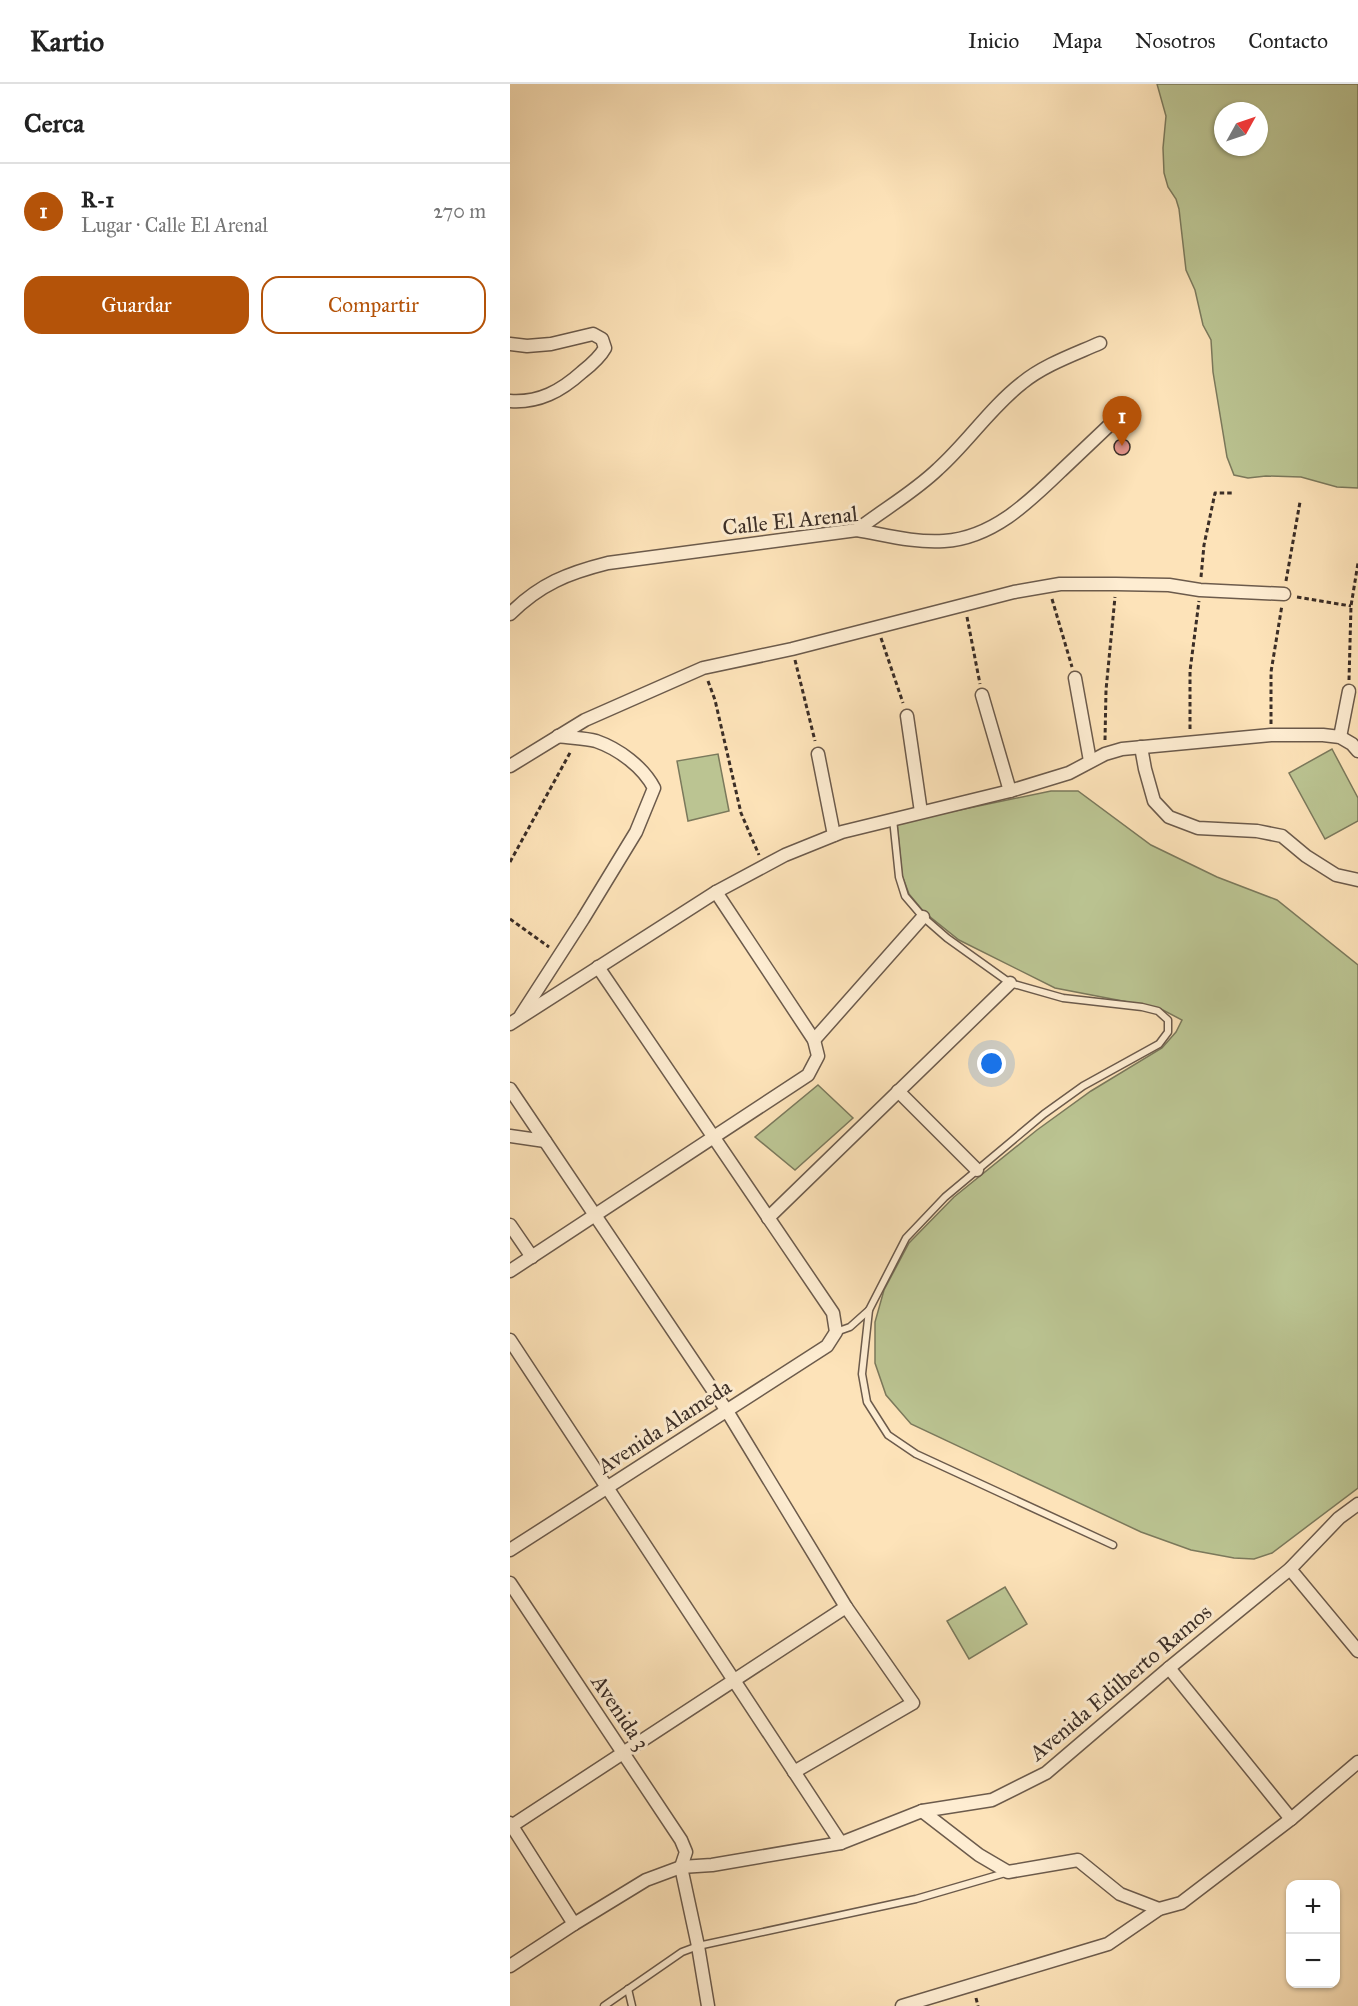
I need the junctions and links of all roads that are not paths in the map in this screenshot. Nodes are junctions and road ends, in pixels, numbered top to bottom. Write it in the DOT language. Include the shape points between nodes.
graph roads {
  1 [pos="1100,343"];
  2 [pos="510,344"];
  3 [pos="510,401"];
  4 [pos="1118,417"];
  5 [pos="857,530"];
  6 [pos="1284,594"];
  7 [pos="510,614"];
  8 [pos="1075,678"];
  9 [pos="1349,691"];
  10 [pos="982,695"];
  11 [pos="907,716"];
  12 [pos="558,736"];
  13 [pos="1340,736"];
  14 [pos="1141,747"];
  15 [pos="1358,751"];
  16 [pos="818,754"];
  17 [pos="1090,761"];
  18 [pos="510,766"];
  19 [pos="1010,791"];
  20 [pos="921,812"];
  21 [pos="893,818"];
  22 [pos="834,835"];
  23 [pos="1358,880"];
  24 [pos="716,892"];
  25 [pos="922,917"];
  26 [pos="598,967"];
  27 [pos="1010,983"];
  28 [pos="514,1021"];
  29 [pos="814,1040"];
  30 [pos="510,1089"];
  31 [pos="898,1091"];
  32 [pos="510,1136"];
  33 [pos="713,1137"];
  34 [pos="545,1141"];
  35 [pos="977,1170"];
  36 [pos="596,1215"];
  37 [pos="768,1218"];
  38 [pos="510,1225"];
  39 [pos="532,1257"];
  40 [pos="510,1272"];
  41 [pos="869,1310"];
  42 [pos="837,1332"];
  43 [pos="510,1340"];
  44 [pos="727,1411"];
  45 [pos="607,1488"];
  46 [pos="1358,1504"];
  47 [pos="1113,1545"];
  48 [pos="510,1550"];
  49 [pos="1290,1569"];
  50 [pos="510,1583"];
  51 [pos="846,1607"];
  52 [pos="1358,1651"];
  53 [pos="1169,1668"];
  54 [pos="734,1681"];
  55 [pos="623,1753"];
  56 [pos="1358,1762"];
  57 [pos="794,1772"];
  58 [pos="922,1811"];
  59 [pos="1291,1819"];
  60 [pos="511,1825"];
  61 [pos="841,1843"];
  62 [pos="681,1867"];
  63 [pos="1008,1872"];
  64 [pos="1159,1909"];
  65 [pos="574,1924"];
  66 [pos="698,1946"];
  67 [pos="510,1966"];
  68 [pos="628,1989"];
  69 [pos="604,2006"];
  70 [pos="632,2006"];
  71 [pos="708,2006"];
  72 [pos="902,2006"];
  1 -- 5 [label="street" via="1022,382 941,467"];
  2 -- 3 [label="street" via="551,344 593,333 602,339 605,348 572,382 552,394"];
  4 -- 5 [label="street, Calle El Arenal" via="1022,507 993,527 945,541 892,538"];
  5 -- 7 [label="street, Calle El Arenal" via="608,563 548,583"];
  6 -- 12 [label="street" via="1169,585 1060,584 1014,592 703,668 585,720"];
  8 -- 17 [label="street"];
  9 -- 13 [label="street"];
  10 -- 19 [label="street"];
  11 -- 20 [label="street"];
  12 -- 18 [label="street"];
  12 -- 28 [label="street" via="595,741 618,751 648,776 654,788 636,832 560,956"];
  13 -- 14 [label="street" via="1271,735"];
  13 -- 15 [label="street"];
  14 -- 17 [label="street" via="1122,749"];
  14 -- 23 [label="street" via="1154,801 1169,817 1198,828 1282,836 1336,875"];
  16 -- 22 [label="street"];
  17 -- 19 [label="street" via="1069,773"];
  19 -- 20 [label="street"];
  20 -- 21 [label="street"];
  21 -- 22 [label="street"];
  21 -- 25 [label="lane" via="899,877 905,896"];
  22 -- 24 [label="street" via="784,855"];
  24 -- 26 [label="street"];
  24 -- 29 [label="street"];
  25 -- 27 [label="lane"];
  25 -- 29 [label="street"];
  26 -- 28 [label="street"];
  26 -- 33 [label="street"];
  27 -- 31 [label="street"];
  27 -- 35 [label="lane" via="1063,998 1158,1011 1168,1020 1168,1032 1159,1044 1083,1086"];
  29 -- 33 [label="street" via="818,1056 808,1075"];
  30 -- 34 [label="street"];
  31 -- 35 [label="street"];
  31 -- 37 [label="street"];
  32 -- 34 [label="street"];
  33 -- 36 [label="street"];
  33 -- 37 [label="street"];
  34 -- 36 [label="street"];
  35 -- 41 [label="lane" via="906,1239"];
  36 -- 39 [label="street"];
  36 -- 44 [label="street"];
  37 -- 42 [label="street" via="833,1313"];
  38 -- 39 [label="street"];
  39 -- 40 [label="street"];
  41 -- 42 [label="lane" via="850,1327"];
  41 -- 47 [label="lane" via="862,1374 867,1402 888,1435 916,1454"];
  42 -- 44 [label="street, Avenida Alameda" via="827,1346"];
  43 -- 45 [label="street"];
  44 -- 45 [label="street, Avenida Alameda"];
  44 -- 51 [label="street"];
  45 -- 48 [label="street, Avenida Alameda"];
  45 -- 54 [label="street"];
  46 -- 49 [label="street, Avenida Edilberto Ramos" via="1339,1518"];
  49 -- 52 [label="street"];
  49 -- 53 [label="street, Avenida Edilberto Ramos"];
  50 -- 55 [label="street, Avenida 3"];
  51 -- 54 [label="street"];
  51 -- 57 [label="street" via="913,1703"];
  53 -- 58 [label="street, Avenida Edilberto Ramos" via="1046,1773 992,1800"];
  53 -- 59 [label="street"];
  54 -- 55 [label="street"];
  54 -- 57 [label="street"];
  55 -- 60 [label="street"];
  55 -- 62 [label="street, Avenida 3" via="681,1840 686,1852"];
  56 -- 59 [label="street"];
  57 -- 61 [label="street"];
  58 -- 61 [label="street, Avenida Edilberto Ramos"];
  58 -- 63 [label="street"];
  59 -- 64 [label="street" via="1181,1903"];
  60 -- 65 [label="street"];
  61 -- 62 [label="street, Avenida Edilberto Ramos"];
  62 -- 65 [label="street, Avenida Edilberto Ramos" via="646,1881"];
  62 -- 66 [label="street, Avenida 3"];
  63 -- 64 [label="street" via="1078,1860 1119,1894"];
  63 -- 66 [label="lane" via="916,1899"];
  64 -- 72 [label="street" via="1108,1944"];
  65 -- 67 [label="street, Avenida Edilberto Ramos"];
  66 -- 68 [label="lane" via="682,1952"];
  66 -- 71 [label="street, Avenida 3"];
  68 -- 69 [label="lane"];
  68 -- 70 [label="lane"];
}
